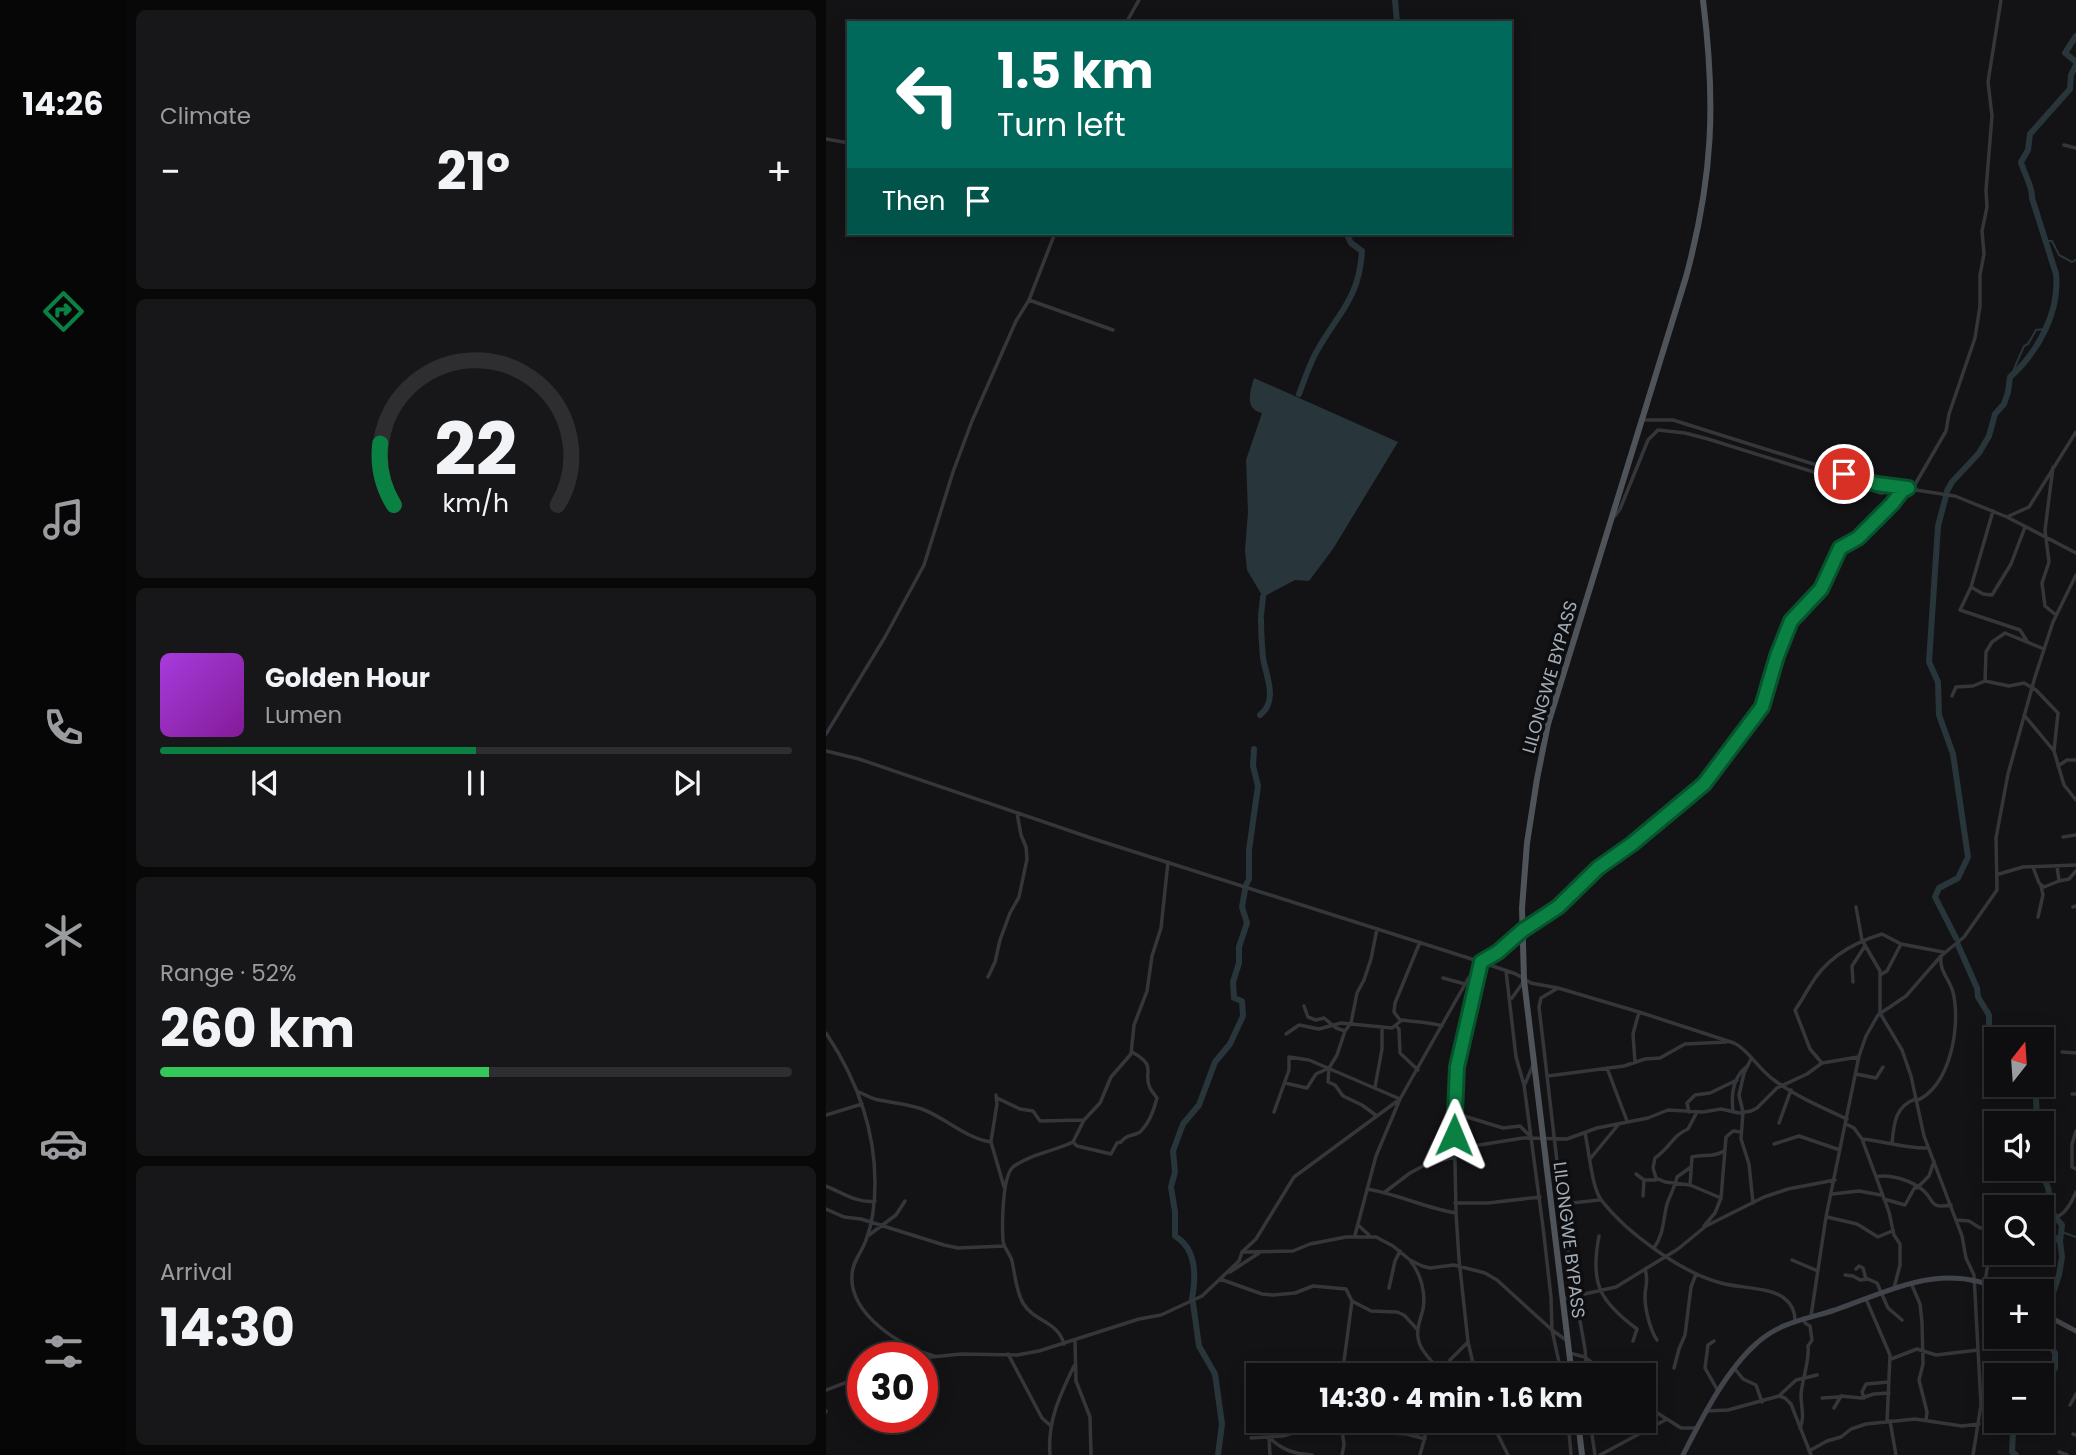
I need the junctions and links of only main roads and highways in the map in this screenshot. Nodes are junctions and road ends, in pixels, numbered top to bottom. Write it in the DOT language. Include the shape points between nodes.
graph roads {
  1 [pos="1703,0"];
  2 [pos="1570,1363"];
  3 [pos="1579,1433"];
  4 [pos="1582,1455"];
  1 -- 2 [label="main road, LILONGWE BYPASS" via="1712,103 1707,181 1691,256 1545,741 1527,843 1524,981"];
  3 -- 4 [label="main road"];
}
